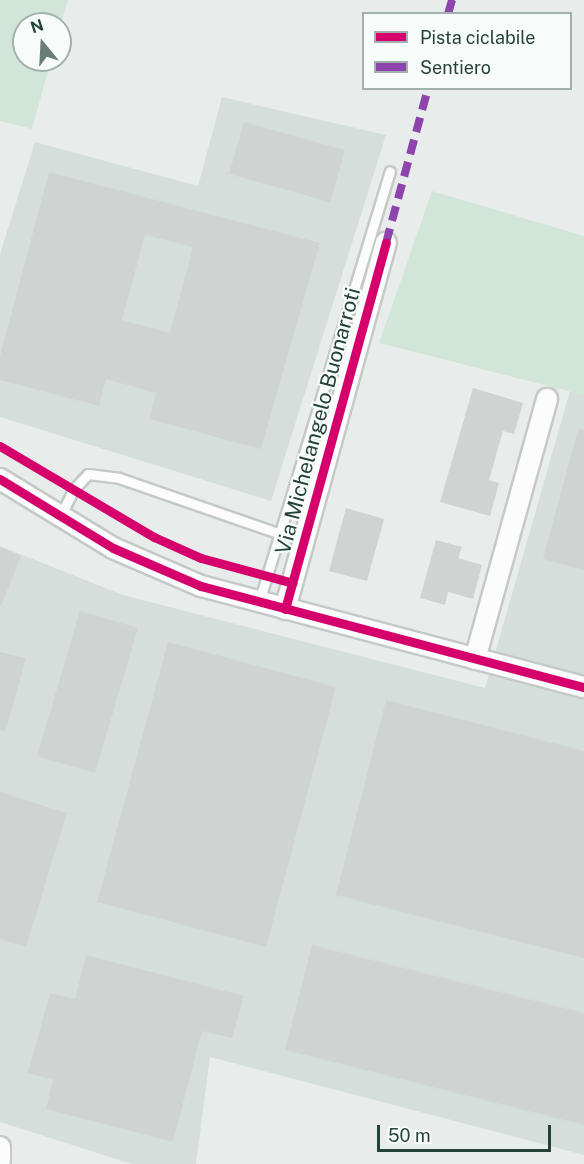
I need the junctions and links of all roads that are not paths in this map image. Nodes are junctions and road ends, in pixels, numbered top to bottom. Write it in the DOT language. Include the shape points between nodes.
graph roads {
  1 [pos="390,172"];
  2 [pos="386,243"];
  3 [pos="548,399"];
  4 [pos="3,483"];
  5 [pos="60,517"];
  6 [pos="278,533"];
  7 [pos="259,602"];
  8 [pos="285,609"];
  9 [pos="475,660"];
  10 [pos="584,687"];
  11 [pos="0,1147"];
  12 [pos="0,1160"];
  1 -- 6 [label="lane"];
  2 -- 8 [label="street, Via Michelangelo Buonarroti"];
  3 -- 9 [label="street"];
  4 -- 5 [label="street"];
  5 -- 6 [label="lane" via="73,490 88,474 119,478"];
  5 -- 7 [label="street" via="124,553 201,586"];
  6 -- 7 [label="lane"];
  7 -- 8 [label="street"];
  8 -- 9 [label="street"];
  9 -- 10 [label="street"];
  11 -- 12 [label="street"];
}
